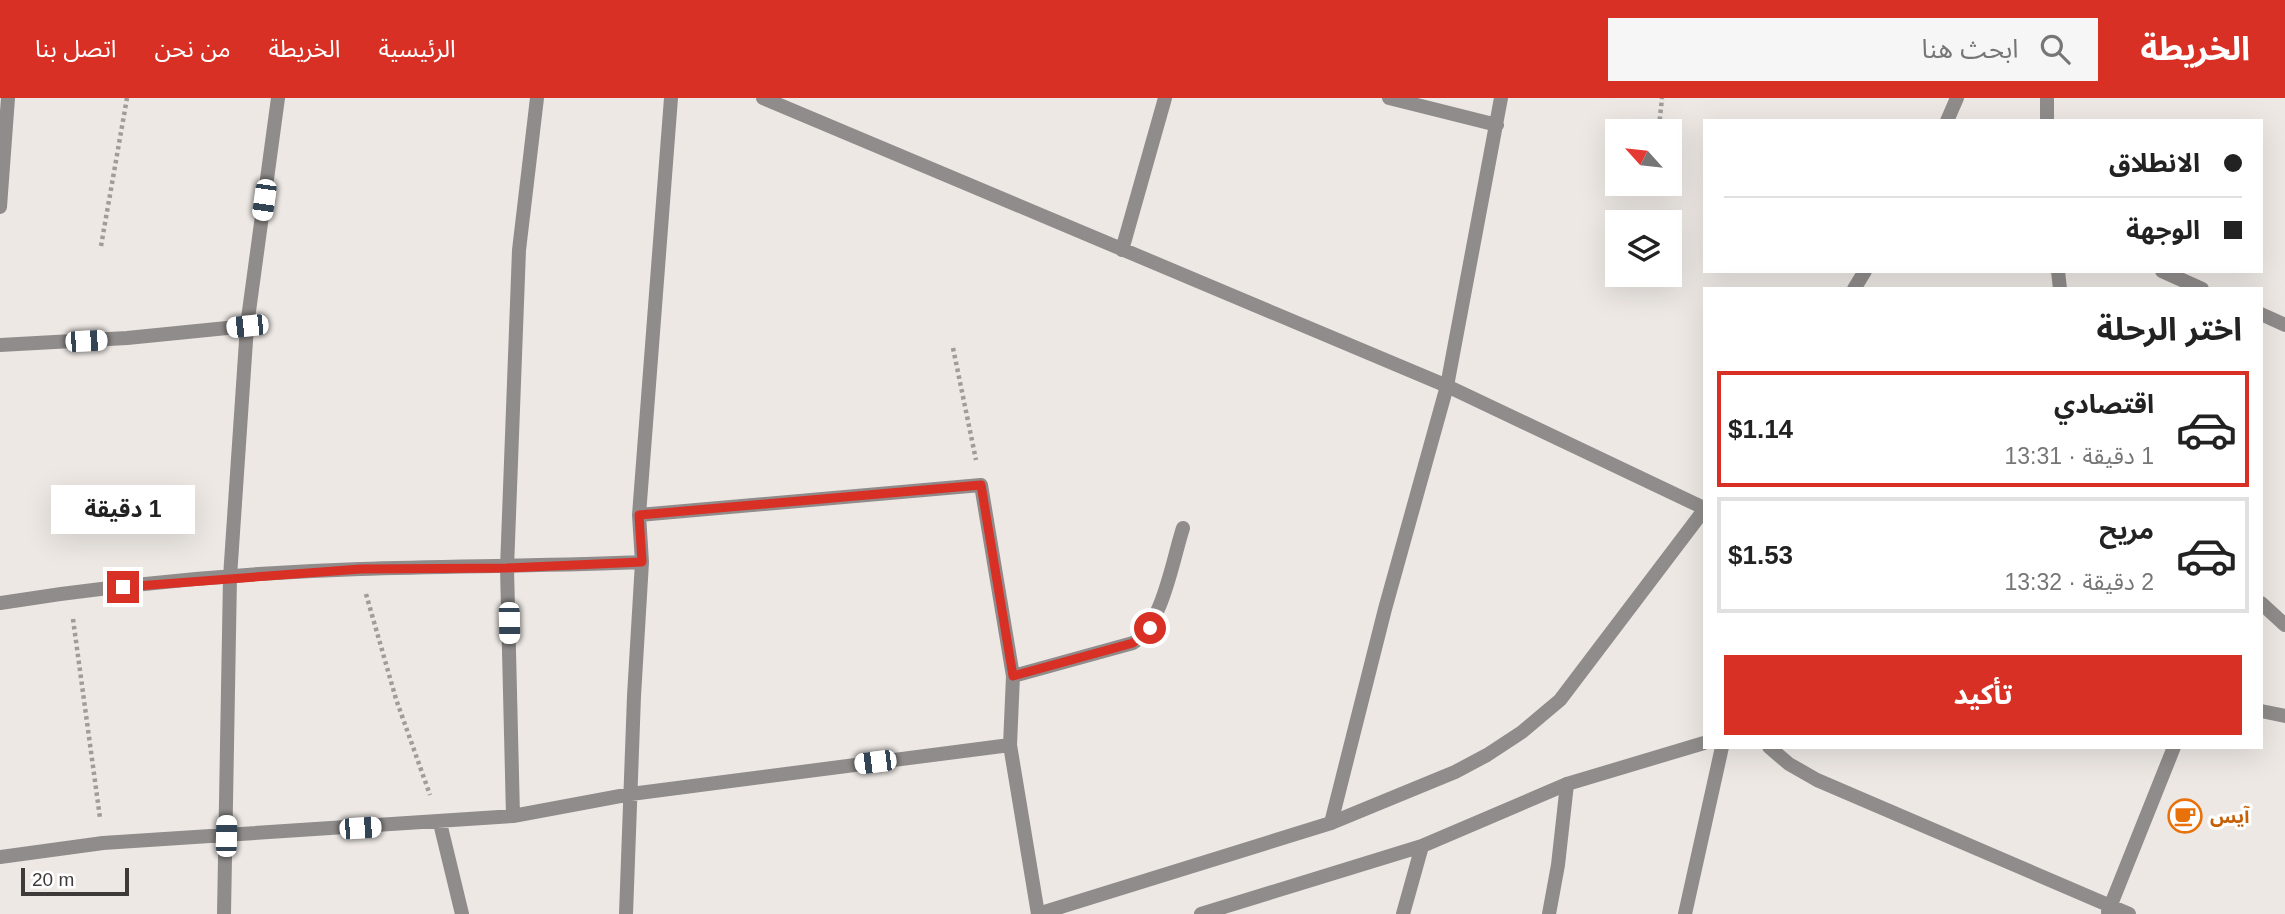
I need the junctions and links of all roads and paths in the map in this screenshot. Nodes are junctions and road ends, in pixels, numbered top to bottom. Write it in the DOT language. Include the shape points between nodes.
graph roads {
  1 [pos="8,98"];
  2 [pos="127,98"];
  3 [pos="278,98"];
  4 [pos="537,98"];
  5 [pos="671,98"];
  6 [pos="763,98"];
  7 [pos="1165,98"];
  8 [pos="1389,98"];
  9 [pos="1501,98"];
  10 [pos="1662,98"];
  11 [pos="1957,98"];
  12 [pos="2048,98"];
  13 [pos="1660,119"];
  14 [pos="1948,119"];
  15 [pos="2047,119"];
  16 [pos="1497,125"];
  17 [pos="0,207"];
  18 [pos="101,246"];
  19 [pos="1122,250"];
  20 [pos="2166,273"];
  21 [pos="2198,287"];
  22 [pos="2263,315"];
  23 [pos="2285,325"];
  24 [pos="247,326"];
  25 [pos="0,345"];
  26 [pos="953,348"];
  27 [pos="1447,386"];
  28 [pos="981,485"];
  29 [pos="1703,509"];
  30 [pos="1703,510"];
  31 [pos="639,515"];
  32 [pos="1183,528"];
  33 [pos="642,562"];
  34 [pos="507,568"];
  35 [pos="361,569"];
  36 [pos="230,577"];
  37 [pos="70,592"];
  38 [pos="0,603"];
  39 [pos="2263,605"];
  40 [pos="2285,625"];
  41 [pos="1013,676"];
  42 [pos="2263,711"];
  43 [pos="2285,716"];
  44 [pos="1703,743"];
  45 [pos="1010,745"];
  46 [pos="1722,749"];
  47 [pos="1771,749"];
  48 [pos="2173,749"];
  49 [pos="1567,784"];
  50 [pos="631,794"];
  51 [pos="513,816"];
  52 [pos="440,822"];
  53 [pos="1331,823"];
  54 [pos="226,836"];
  55 [pos="103,844"];
  56 [pos="1422,846"];
  57 [pos="0,857"];
  58 [pos="2109,910"];
  59 [pos="224,914"];
  60 [pos="462,914"];
  61 [pos="626,914"];
  62 [pos="1038,914"];
  63 [pos="1201,914"];
  64 [pos="1403,914"];
  65 [pos="1549,914"];
  66 [pos="1685,914"];
  67 [pos="2129,914"];
  1 -- 17 [label="street"];
  2 -- 18 [label="path"];
  3 -- 24 [label="street"];
  4 -- 34 [label="street" via="519,250"];
  5 -- 31 [label="street"];
  6 -- 19 [label="street"];
  7 -- 19 [label="street"];
  8 -- 16 [label="street"];
  9 -- 16 [label="street"];
  10 -- 13 [label="path"];
  11 -- 14 [label="street"];
  12 -- 15 [label="street"];
  16 -- 27 [label="street"];
  19 -- 27 [label="street"];
  20 -- 21 [label="street"];
  22 -- 23 [label="street"];
  24 -- 25 [label="street"];
  24 -- 36 [label="street"];
  26 -- 28 [label="path"];
  27 -- 29 [label="street"];
  27 -- 53 [label="street"];
  28 -- 31 [label="street"];
  28 -- 41 [label="street"];
  30 -- 53 [label="street" via="1560,700 1522,732 1455,772"];
  31 -- 33 [label="street"];
  32 -- 41 [label="street" via="1157,613 1145,636"];
  33 -- 34 [label="street"];
  33 -- 50 [label="street"];
  34 -- 35 [label="street"];
  34 -- 51 [label="street"];
  35 -- 36 [label="street"];
  35 -- 52 [label="path" via="396,699"];
  36 -- 37 [label="street"];
  36 -- 54 [label="street"];
  37 -- 38 [label="street"];
  37 -- 55 [label="path"];
  39 -- 40 [label="street"];
  41 -- 45 [label="street"];
  42 -- 43 [label="street"];
  44 -- 49 [label="street"];
  45 -- 50 [label="street"];
  45 -- 62 [label="street"];
  46 -- 66 [label="street"];
  47 -- 58 [label="street" via="1817,780"];
  48 -- 58 [label="street"];
  49 -- 56 [label="street"];
  49 -- 65 [label="street"];
  50 -- 51 [label="street"];
  50 -- 61 [label="street"];
  51 -- 52 [label="street"];
  52 -- 54 [label="street"];
  52 -- 60 [label="street"];
  53 -- 62 [label="street"];
  54 -- 55 [label="street"];
  54 -- 59 [label="street"];
  55 -- 57 [label="street"];
  56 -- 63 [label="street"];
  56 -- 64 [label="street"];
  58 -- 67 [label="street"];
}
